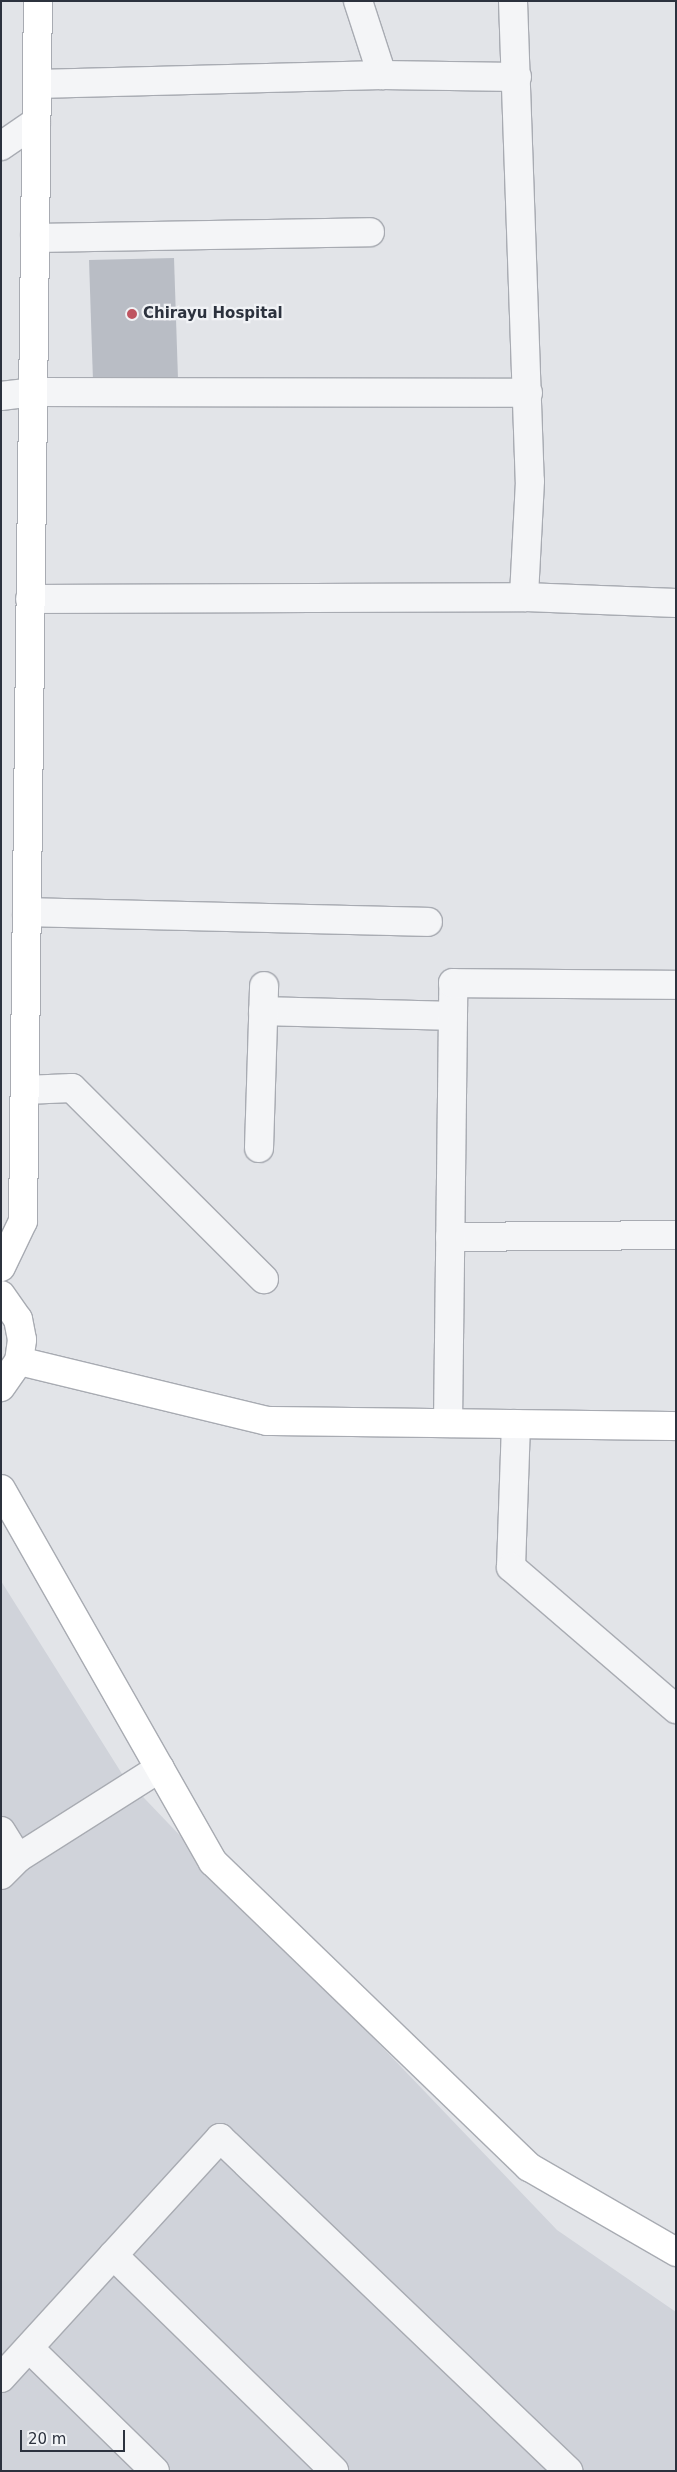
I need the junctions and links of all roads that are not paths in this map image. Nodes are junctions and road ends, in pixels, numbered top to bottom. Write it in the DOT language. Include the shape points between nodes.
graph roads {
  1 [pos="38,1"];
  2 [pos="358,1"];
  3 [pos="513,1"];
  4 [pos="382,75"];
  5 [pos="517,77"];
  6 [pos="37,84"];
  7 [pos="36,122"];
  8 [pos="1,146"];
  9 [pos="370,232"];
  10 [pos="35,238"];
  11 [pos="33,392"];
  12 [pos="528,393"];
  13 [pos="1,396"];
  14 [pos="524,597"];
  15 [pos="30,599"];
  16 [pos="676,603"];
  17 [pos="27,912"];
  18 [pos="428,922"];
  19 [pos="676,985"];
  20 [pos="453,1016"];
  21 [pos="25,1090"];
  22 [pos="259,1148"];
  23 [pos="676,1235"];
  24 [pos="450,1237"];
  25 [pos="1,1267"];
  26 [pos="264,1279"];
  27 [pos="1,1295"];
  28 [pos="19,1361"];
  29 [pos="1,1387"];
  30 [pos="448,1423"];
  31 [pos="516,1424"];
  32 [pos="676,1426"];
  33 [pos="1,1489"];
  34 [pos="676,1709"];
  35 [pos="160,1768"];
  36 [pos="1,1831"];
  37 [pos="10,1867"];
  38 [pos="675,2250"];
  39 [pos="113,2255"];
  40 [pos="29,2348"];
  41 [pos="1,2378"];
  42 [pos="155,2471"];
  43 [pos="334,2471"];
  44 [pos="569,2471"];
  1 -- 6 [label="main road"];
  2 -- 4 [label="street"];
  3 -- 5 [label="street"];
  4 -- 5 [label="street"];
  4 -- 6 [label="street"];
  5 -- 12 [label="street"];
  6 -- 7 [label="main road"];
  7 -- 8 [label="street"];
  7 -- 10 [label="main road"];
  9 -- 10 [label="street"];
  10 -- 11 [label="main road"];
  11 -- 12 [label="street"];
  11 -- 13 [label="street"];
  11 -- 15 [label="main road"];
  12 -- 14 [label="street" via="530,481"];
  14 -- 15 [label="street"];
  14 -- 16 [label="street"];
  15 -- 17 [label="main road"];
  17 -- 18 [label="street"];
  17 -- 21 [label="main road"];
  19 -- 20 [label="street" via="454,983"];
  20 -- 22 [label="street" via="264,998"];
  20 -- 24 [label="street"];
  21 -- 25 [label="main road" via="23,1221"];
  21 -- 26 [label="street" via="72,1088"];
  23 -- 24 [label="street"];
  24 -- 30 [label="street"];
  27 -- 28 [label="main road" via="18,1319 22,1340"];
  28 -- 29 [label="main road"];
  28 -- 30 [label="main road" via="267,1421"];
  30 -- 31 [label="main road"];
  31 -- 32 [label="main road"];
  31 -- 34 [label="street" via="511,1568"];
  33 -- 35 [label="main road"];
  35 -- 37 [label="street"];
  35 -- 38 [label="main road" via="213,1862 529,2167"];
  36 -- 37 [label="street"];
  39 -- 40 [label="street"];
  39 -- 43 [label="street"];
  39 -- 44 [label="street" via="220,2138"];
  40 -- 41 [label="street"];
  40 -- 42 [label="street"];
}
